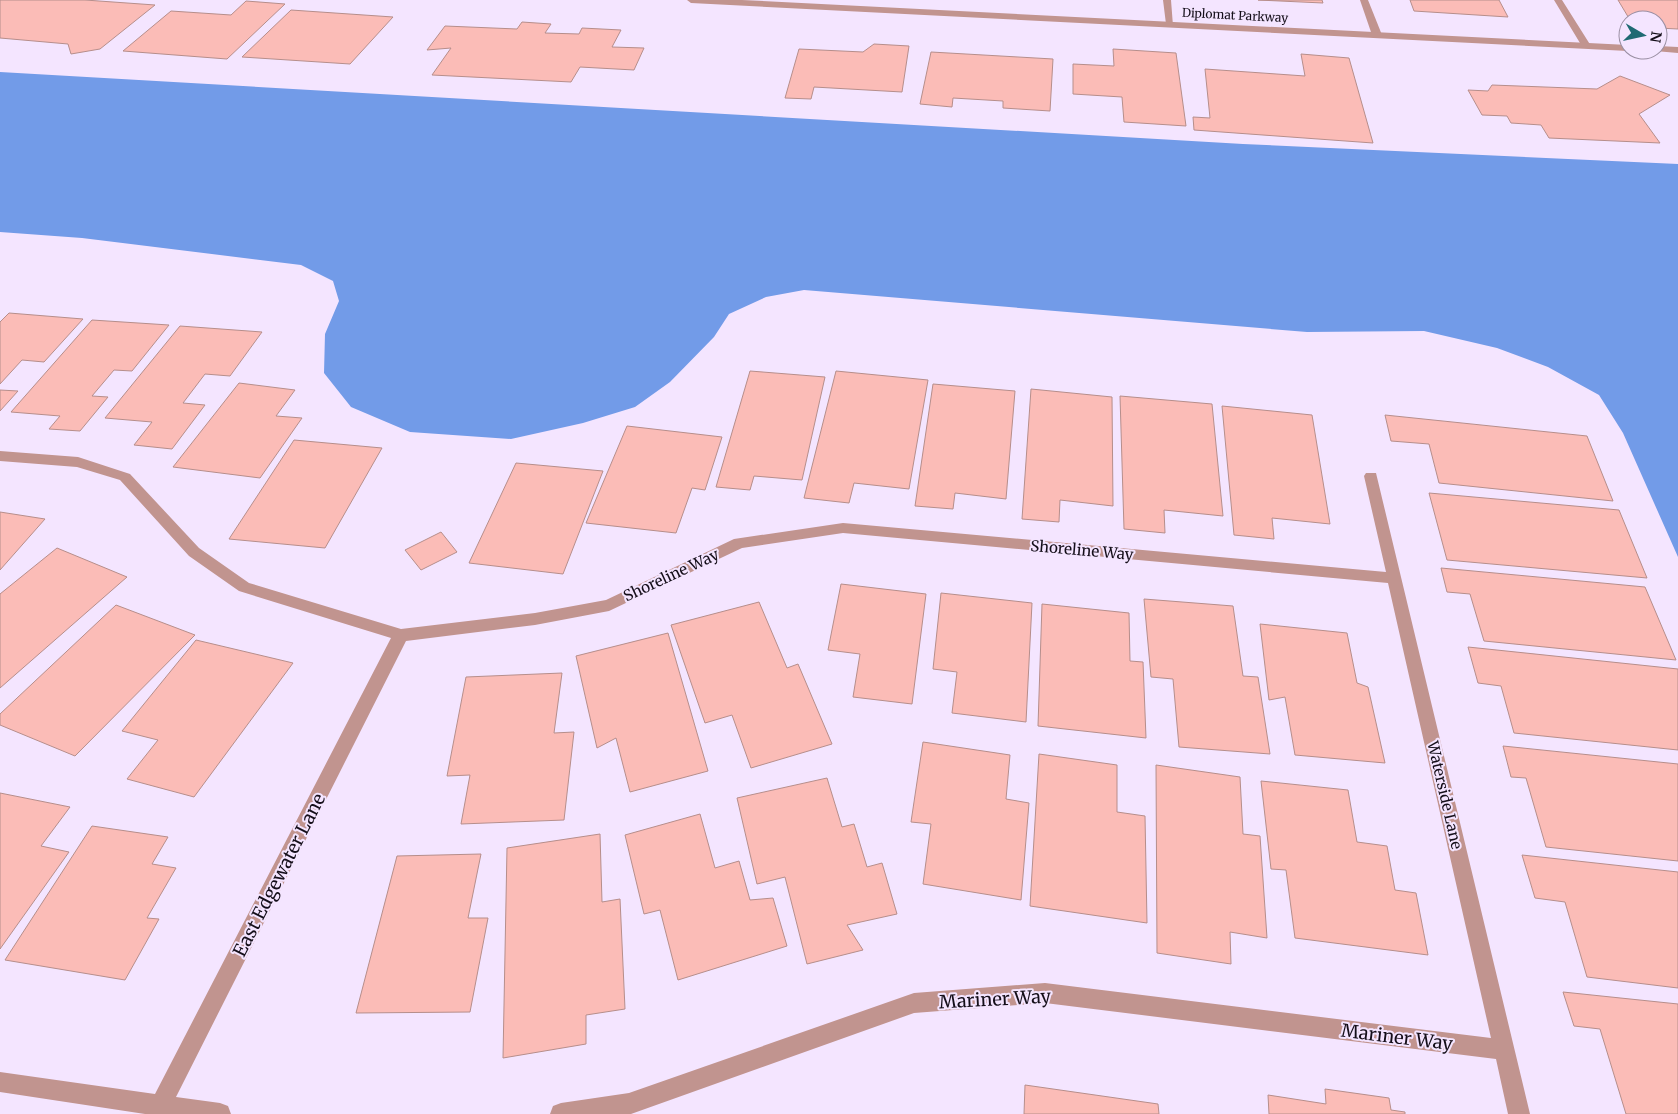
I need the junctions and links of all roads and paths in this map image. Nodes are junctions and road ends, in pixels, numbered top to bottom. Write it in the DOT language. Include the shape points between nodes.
graph roads {
  1 [pos="691,0"];
  2 [pos="1167,0"];
  3 [pos="1364,0"];
  4 [pos="1558,0"];
  5 [pos="1170,24"];
  6 [pos="1377,35"];
  7 [pos="1586,46"];
  8 [pos="1618,48"];
  9 [pos="0,456"];
  10 [pos="1371,476"];
  11 [pos="1394,578"];
  12 [pos="401,635"];
  13 [pos="1504,1050"];
  14 [pos="0,1082"];
  15 [pos="158,1110"];
  16 [pos="220,1114"];
  17 [pos="561,1114"];
  18 [pos="1519,1114"];
  1 -- 5 [label="street, Diplomat Parkway"];
  2 -- 5 [label="street"];
  3 -- 6 [label="street"];
  4 -- 7 [label="street"];
  5 -- 6 [label="street, Diplomat Parkway"];
  6 -- 7 [label="street, Diplomat Parkway"];
  7 -- 8 [label="street, Diplomat Parkway"];
  9 -- 12 [label="street, Shoreline Way" via="78,462 125,477 194,552 244,587"];
  10 -- 11 [label="street, Waterside Lane"];
  11 -- 12 [label="street, Shoreline Way" via="843,528 739,543 610,605 535,619"];
  11 -- 13 [label="street, Waterside Lane"];
  12 -- 15 [label="street, East Edgewater Lane"];
  13 -- 17 [label="street, Mariner Way" via="1036,994 914,1003 629,1104"];
  13 -- 18 [label="street, Waterside Lane"];
  14 -- 15 [label="street"];
  15 -- 16 [label="street"];
}
